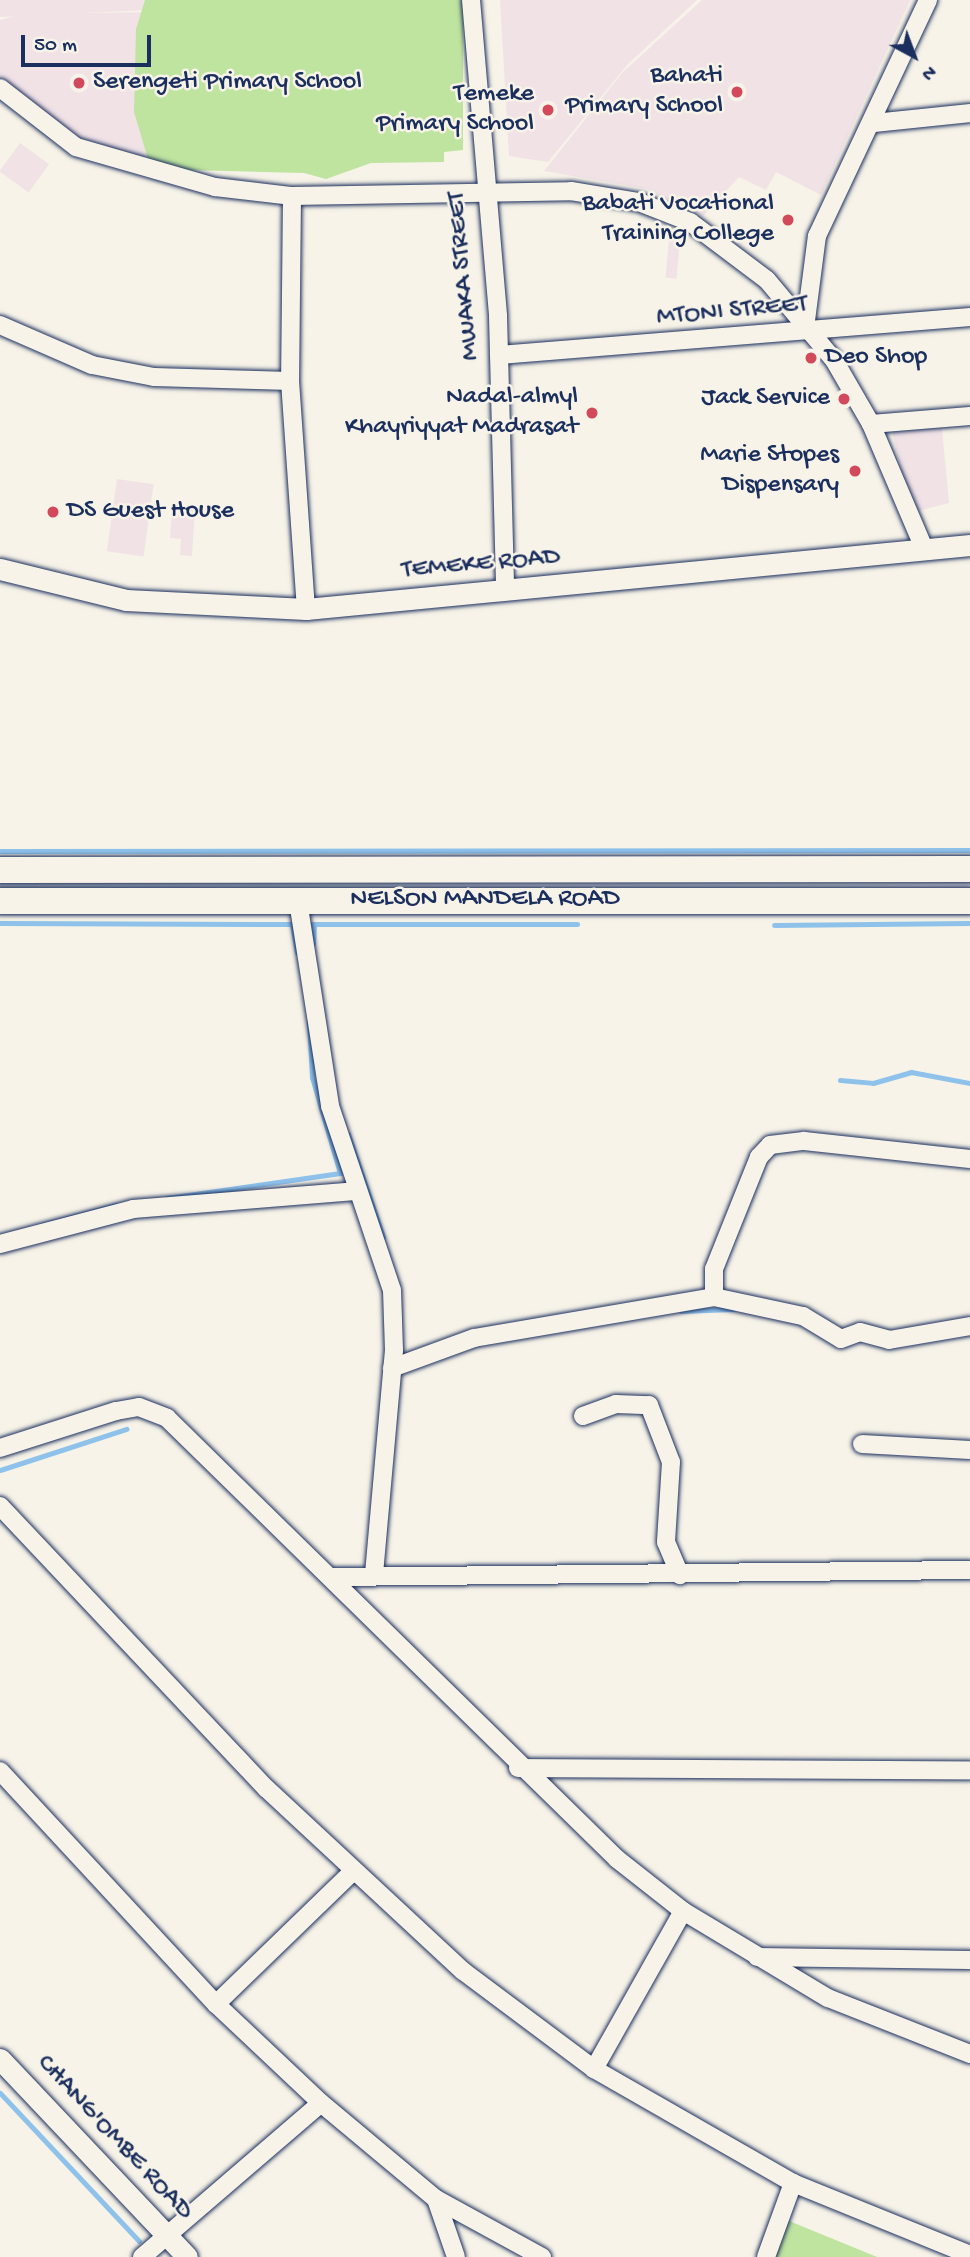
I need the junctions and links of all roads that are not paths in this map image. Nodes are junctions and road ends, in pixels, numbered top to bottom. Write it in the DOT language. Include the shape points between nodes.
graph roads {
  1 [pos="471,0"];
  2 [pos="928,0"];
  3 [pos="0,88"];
  4 [pos="970,113"];
  5 [pos="874,123"];
  6 [pos="484,192"];
  7 [pos="292,196"];
  8 [pos="970,317"];
  9 [pos="0,324"];
  10 [pos="805,332"];
  11 [pos="499,355"];
  12 [pos="290,381"];
  13 [pos="970,416"];
  14 [pos="871,424"];
  15 [pos="970,545"];
  16 [pos="924,548"];
  17 [pos="0,569"];
  18 [pos="505,590"];
  19 [pos="306,609"];
  20 [pos="970,869"];
  21 [pos="0,870"];
  22 [pos="0,901"];
  23 [pos="298,901"];
  24 [pos="970,901"];
  25 [pos="970,1159"];
  26 [pos="358,1191"];
  27 [pos="0,1244"];
  28 [pos="713,1297"];
  29 [pos="970,1326"];
  30 [pos="392,1368"];
  31 [pos="583,1416"];
  32 [pos="862,1444"];
  33 [pos="0,1448"];
  34 [pos="970,1450"];
  35 [pos="0,1506"];
  36 [pos="970,1570"];
  37 [pos="374,1573"];
  38 [pos="680,1575"];
  39 [pos="331,1577"];
  40 [pos="518,1768"];
  41 [pos="970,1770"];
  42 [pos="0,1771"];
  43 [pos="351,1872"];
  44 [pos="683,1911"];
  45 [pos="754,1957"];
  46 [pos="970,1961"];
  47 [pos="216,2004"];
  48 [pos="970,2054"];
  49 [pos="0,2059"];
  50 [pos="594,2069"];
  51 [pos="321,2103"];
  52 [pos="793,2183"];
  53 [pos="436,2200"];
  54 [pos="166,2234"];
  55 [pos="970,2255"];
  56 [pos="142,2257"];
  57 [pos="187,2257"];
  58 [pos="456,2257"];
  59 [pos="542,2257"];
  60 [pos="766,2257"];
  1 -- 6 [label="street, MWAKA STREET"];
  2 -- 5 [label="street"];
  3 -- 7 [label="street" via="76,147 119,164 215,187"];
  4 -- 5 [label="street"];
  5 -- 10 [label="street" via="813,246"];
  6 -- 7 [label="street"];
  6 -- 10 [label="street" via="571,191 639,202 690,222 767,280"];
  6 -- 11 [label="street, MWAKA STREET"];
  7 -- 12 [label="street"];
  8 -- 10 [label="street, MTONI STREET"];
  9 -- 12 [label="street" via="92,365 154,377"];
  10 -- 11 [label="street, MTONI STREET"];
  10 -- 14 [label="street" via="834,360"];
  11 -- 18 [label="street, MWAKA STREET"];
  12 -- 19 [label="street"];
  13 -- 14 [label="street"];
  14 -- 16 [label="street"];
  15 -- 16 [label="street, TEMEKE ROAD"];
  16 -- 18 [label="street, TEMEKE ROAD"];
  17 -- 19 [label="street, TEMEKE ROAD" via="126,600"];
  18 -- 19 [label="street, TEMEKE ROAD"];
  20 -- 21 [label="main road, NELSON MANDELA ROAD"];
  22 -- 23 [label="main road, NELSON MANDELA ROAD"];
  23 -- 24 [label="main road, NELSON MANDELA ROAD"];
  23 -- 26 [label="street" via="324,1082"];
  25 -- 28 [label="street" via="804,1141 770,1145 759,1157 714,1269"];
  26 -- 27 [label="street" via="133,1209"];
  26 -- 30 [label="street" via="389,1273"];
  28 -- 29 [label="street" via="803,1316 841,1339 860,1332 889,1340"];
  28 -- 30 [label="street" via="474,1338"];
  30 -- 37 [label="street"];
  31 -- 38 [label="street" via="616,1404 649,1405 671,1462 666,1542"];
  32 -- 34 [label="street"];
  33 -- 39 [label="street" via="116,1410 154,1411"];
  35 -- 43 [label="street"];
  36 -- 38 [label="street"];
  37 -- 38 [label="street"];
  37 -- 39 [label="street"];
  39 -- 40 [label="street"];
  40 -- 41 [label="street"];
  40 -- 44 [label="street"];
  42 -- 47 [label="street"];
  43 -- 47 [label="street"];
  43 -- 50 [label="street" via="463,1970"];
  44 -- 45 [label="street"];
  44 -- 50 [label="street"];
  45 -- 46 [label="street"];
  45 -- 48 [label="street" via="828,1998"];
  47 -- 51 [label="street"];
  49 -- 54 [label="street, CHANG'OMBE ROAD"];
  50 -- 52 [label="street"];
  51 -- 53 [label="street"];
  51 -- 54 [label="street"];
  52 -- 55 [label="street"];
  52 -- 60 [label="street"];
  53 -- 58 [label="street"];
  53 -- 59 [label="street"];
  54 -- 56 [label="street"];
  54 -- 57 [label="street, CHANG'OMBE ROAD"];
}
